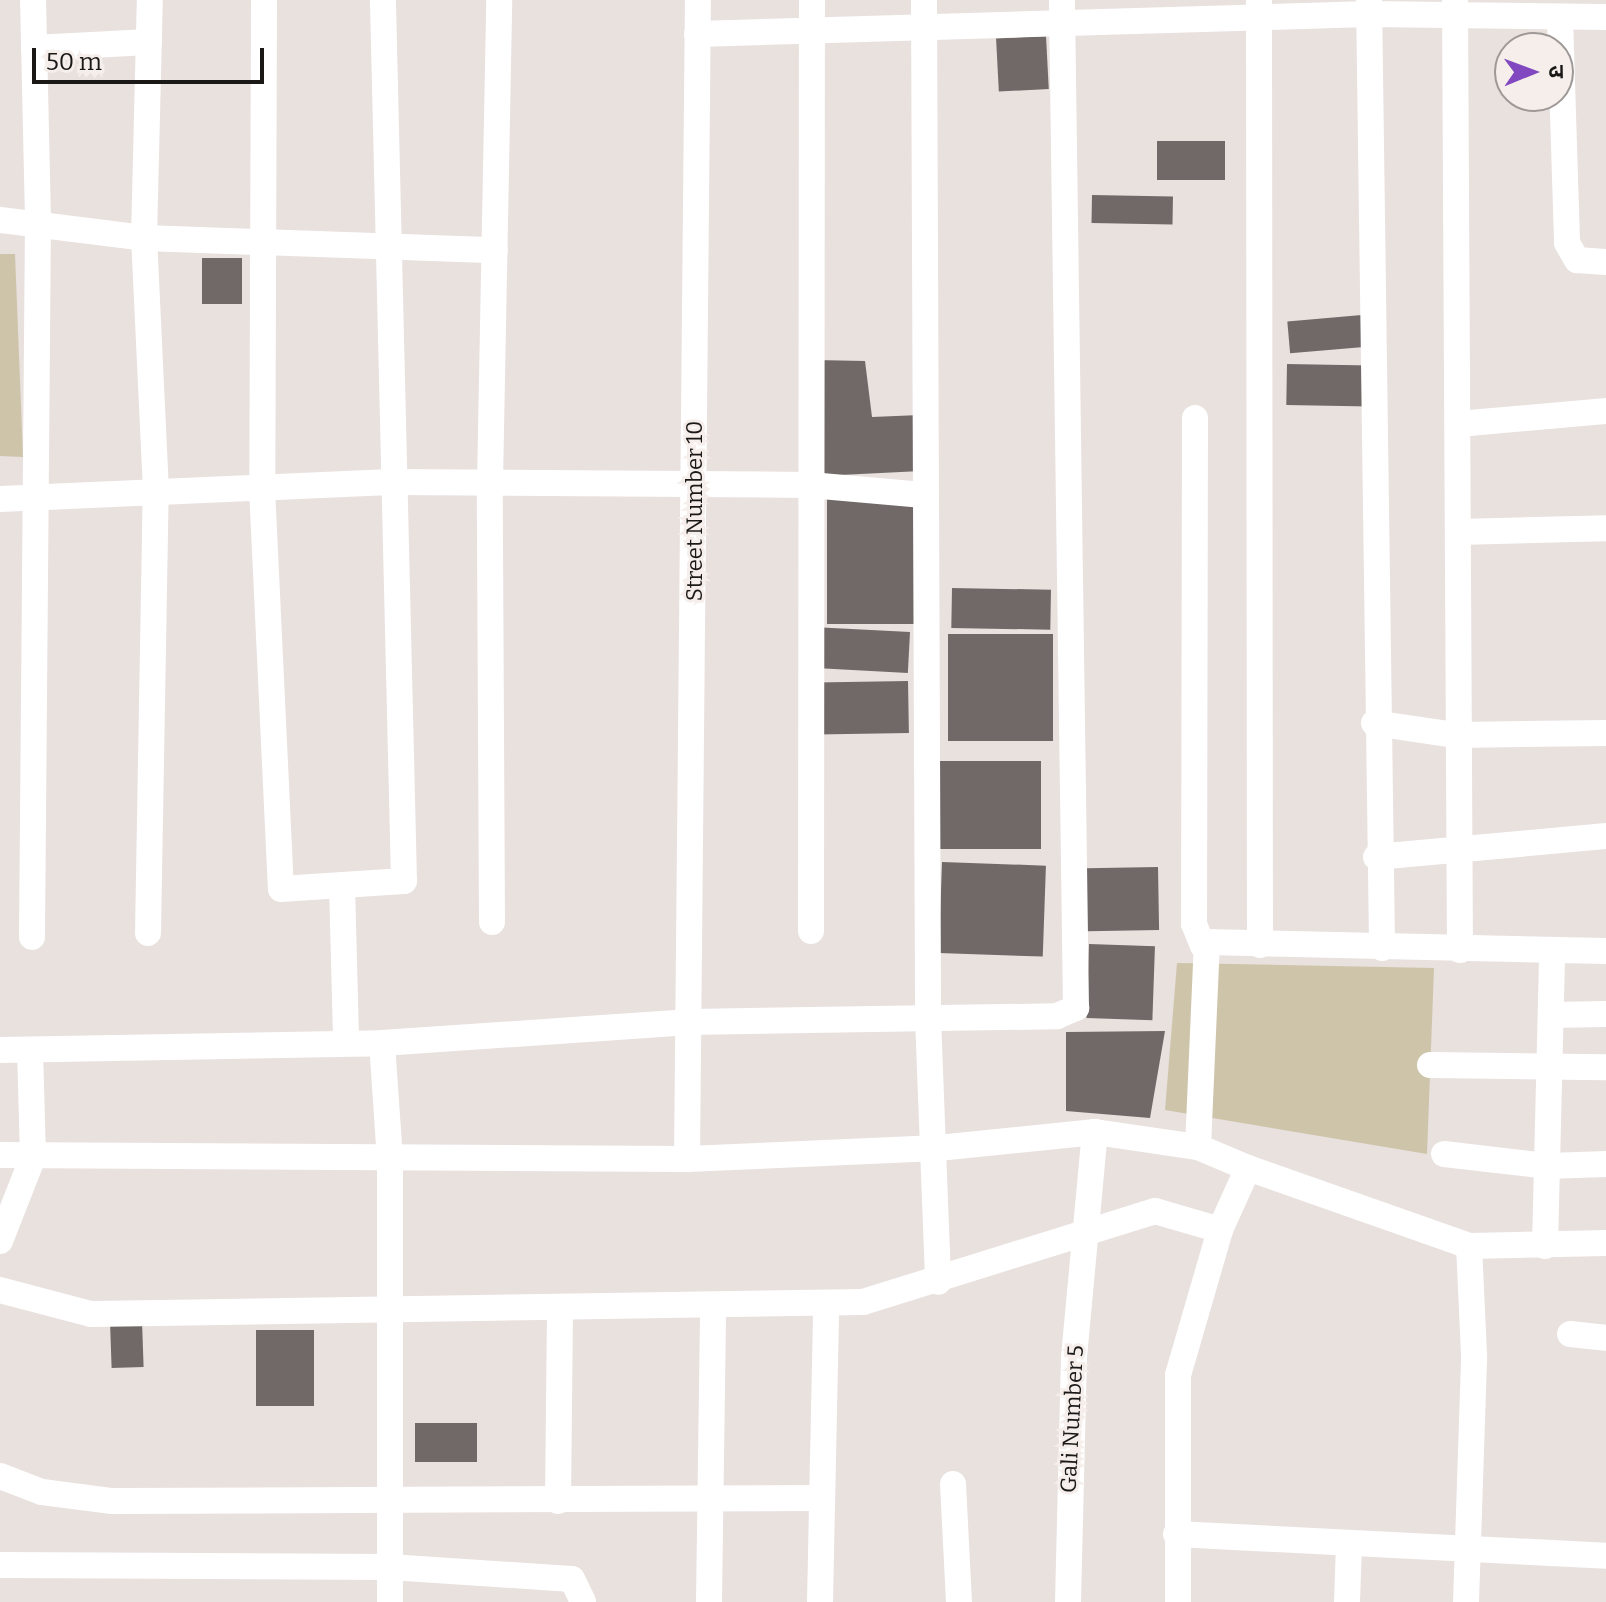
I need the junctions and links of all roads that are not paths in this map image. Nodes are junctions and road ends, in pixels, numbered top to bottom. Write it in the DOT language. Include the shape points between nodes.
graph roads {
  1 [pos="33,0"];
  2 [pos="150,0"];
  3 [pos="264,0"];
  4 [pos="383,0"];
  5 [pos="499,0"];
  6 [pos="698,0"];
  7 [pos="812,0"];
  8 [pos="924,0"];
  9 [pos="1369,7"];
  10 [pos="1455,9"];
  11 [pos="1259,11"];
  12 [pos="1062,13"];
  13 [pos="1606,17"];
  14 [pos="1560,18"];
  15 [pos="924,29"];
  16 [pos="813,32"];
  17 [pos="697,34"];
  18 [pos="149,42"];
  19 [pos="34,48"];
  20 [pos="38,219"];
  21 [pos="0,220"];
  22 [pos="144,238"];
  23 [pos="263,243"];
  24 [pos="385,246"];
  25 [pos="495,250"];
  26 [pos="1606,262"];
  27 [pos="1606,411"];
  28 [pos="1195,418"];
  29 [pos="1458,424"];
  30 [pos="391,482"];
  31 [pos="490,482"];
  32 [pos="695,485"];
  33 [pos="810,485"];
  34 [pos="262,488"];
  35 [pos="156,491"];
  36 [pos="924,495"];
  37 [pos="0,499"];
  38 [pos="36,499"];
  39 [pos="1606,528"];
  40 [pos="1458,532"];
  41 [pos="1374,723"];
  42 [pos="1606,733"];
  43 [pos="1454,735"];
  44 [pos="1606,836"];
  45 [pos="1460,848"];
  46 [pos="1376,857"];
  47 [pos="342,885"];
  48 [pos="492,922"];
  49 [pos="811,931"];
  50 [pos="148,933"];
  51 [pos="32,937"];
  52 [pos="1260,945"];
  53 [pos="1203,946"];
  54 [pos="1382,948"];
  55 [pos="1460,950"];
  56 [pos="1552,951"];
  57 [pos="1606,951"];
  58 [pos="1606,1014"];
  59 [pos="1551,1015"];
  60 [pos="928,1018"];
  61 [pos="690,1022"];
  62 [pos="346,1043"];
  63 [pos="382,1043"];
  64 [pos="0,1050"];
  65 [pos="30,1052"];
  66 [pos="1549,1064"];
  67 [pos="1430,1065"];
  68 [pos="1606,1067"];
  69 [pos="1095,1132"];
  70 [pos="1198,1147"];
  71 [pos="938,1148"];
  72 [pos="1444,1154"];
  73 [pos="0,1155"];
  74 [pos="33,1157"];
  75 [pos="687,1159"];
  76 [pos="390,1160"];
  77 [pos="1606,1164"];
  78 [pos="1548,1166"];
  79 [pos="1248,1168"];
  80 [pos="1220,1230"];
  81 [pos="1082,1235"];
  82 [pos="0,1241"];
  83 [pos="1606,1243"];
  84 [pos="1469,1246"];
  85 [pos="1545,1246"];
  86 [pos="938,1282"];
  87 [pos="0,1290"];
  88 [pos="826,1305"];
  89 [pos="713,1306"];
  90 [pos="560,1308"];
  91 [pos="390,1311"];
  92 [pos="1570,1334"];
  93 [pos="1606,1338"];
  94 [pos="0,1476"];
  95 [pos="953,1484"];
  96 [pos="389,1495"];
  97 [pos="822,1498"];
  98 [pos="558,1501"];
  99 [pos="712,1501"];
  100 [pos="1176,1534"];
  101 [pos="1349,1545"];
  102 [pos="1468,1550"];
  103 [pos="1606,1556"];
  104 [pos="0,1565"];
  105 [pos="390,1567"];
  106 [pos="390,1602"];
  107 [pos="583,1602"];
  108 [pos="709,1602"];
  109 [pos="820,1602"];
  110 [pos="959,1602"];
  111 [pos="1068,1602"];
  112 [pos="1178,1602"];
  113 [pos="1347,1602"];
  114 [pos="1466,1602"];
  1 -- 19 [label="street"];
  2 -- 18 [label="street"];
  3 -- 23 [label="street"];
  4 -- 24 [label="street"];
  5 -- 25 [label="street"];
  6 -- 17 [label="street, Street Number 10"];
  7 -- 16 [label="street"];
  8 -- 15 [label="street"];
  9 -- 10 [label="street"];
  9 -- 11 [label="street"];
  9 -- 41 [label="street" via="1381,594"];
  10 -- 14 [label="street"];
  10 -- 29 [label="street"];
  11 -- 12 [label="street"];
  11 -- 52 [label="street"];
  12 -- 15 [label="street"];
  12 -- 60 [label="street" via="1078,1000 1057,1016"];
  13 -- 14 [label="street"];
  14 -- 26 [label="street" via="1567,243 1577,260"];
  15 -- 16 [label="street"];
  15 -- 36 [label="street"];
  16 -- 17 [label="street"];
  16 -- 33 [label="street"];
  17 -- 32 [label="street, Street Number 10"];
  18 -- 19 [label="street"];
  18 -- 22 [label="street"];
  19 -- 20 [label="street"];
  20 -- 21 [label="street"];
  20 -- 22 [label="street"];
  20 -- 38 [label="street"];
  22 -- 23 [label="street"];
  22 -- 35 [label="street"];
  23 -- 24 [label="street"];
  23 -- 34 [label="street"];
  24 -- 25 [label="street"];
  24 -- 30 [label="street"];
  25 -- 31 [label="street"];
  27 -- 29 [label="street"];
  28 -- 53 [label="street" via="1194,924"];
  29 -- 40 [label="street"];
  30 -- 31 [label="street"];
  30 -- 34 [label="street"];
  30 -- 47 [label="street" via="404,881"];
  31 -- 32 [label="street"];
  31 -- 48 [label="street"];
  32 -- 33 [label="street"];
  32 -- 61 [label="street, Street Number 10"];
  33 -- 36 [label="street"];
  33 -- 49 [label="street"];
  34 -- 35 [label="street"];
  34 -- 47 [label="street" via="281,889"];
  35 -- 38 [label="street"];
  35 -- 50 [label="street"];
  36 -- 60 [label="street"];
  37 -- 38 [label="street"];
  38 -- 51 [label="street"];
  39 -- 40 [label="street"];
  40 -- 43 [label="street"];
  41 -- 43 [label="street"];
  41 -- 46 [label="street"];
  42 -- 43 [label="street"];
  43 -- 45 [label="street"];
  44 -- 45 [label="street"];
  45 -- 46 [label="street"];
  45 -- 55 [label="street"];
  46 -- 54 [label="street"];
  47 -- 62 [label="street"];
  52 -- 53 [label="street"];
  52 -- 54 [label="street"];
  53 -- 70 [label="street"];
  54 -- 55 [label="street"];
  55 -- 56 [label="street"];
  56 -- 57 [label="street"];
  56 -- 59 [label="street"];
  58 -- 59 [label="street"];
  59 -- 66 [label="street"];
  60 -- 61 [label="street"];
  60 -- 71 [label="street"];
  61 -- 63 [label="street"];
  61 -- 75 [label="street, Street Number 10"];
  62 -- 63 [label="street"];
  62 -- 65 [label="street"];
  63 -- 76 [label="street"];
  64 -- 65 [label="street"];
  65 -- 74 [label="street"];
  66 -- 67 [label="street"];
  66 -- 68 [label="street"];
  66 -- 78 [label="street"];
  69 -- 70 [label="street"];
  69 -- 71 [label="street"];
  69 -- 81 [label="street, Gali Number 5"];
  70 -- 79 [label="street"];
  71 -- 75 [label="street"];
  71 -- 86 [label="street"];
  72 -- 78 [label="street"];
  73 -- 74 [label="street"];
  74 -- 76 [label="street"];
  74 -- 82 [label="street"];
  75 -- 76 [label="street"];
  76 -- 91 [label="street"];
  77 -- 78 [label="street"];
  78 -- 85 [label="street"];
  79 -- 80 [label="street"];
  79 -- 84 [label="street"];
  80 -- 81 [label="street" via="1166,1211"];
  80 -- 100 [label="street" via="1180,1364"];
  81 -- 86 [label="street"];
  81 -- 111 [label="street, Gali Number 5"];
  83 -- 85 [label="street"];
  84 -- 85 [label="street"];
  84 -- 102 [label="street"];
  86 -- 88 [label="street"];
  87 -- 91 [label="street" via="91,1314"];
  88 -- 89 [label="street"];
  88 -- 97 [label="street"];
  89 -- 90 [label="street"];
  89 -- 99 [label="street"];
  90 -- 91 [label="street"];
  90 -- 98 [label="street"];
  91 -- 96 [label="street"];
  92 -- 93 [label="street"];
  94 -- 96 [label="street" via="42,1492 112,1501"];
  95 -- 110 [label="street"];
  96 -- 98 [label="street"];
  96 -- 105 [label="street"];
  97 -- 99 [label="street"];
  97 -- 109 [label="street"];
  98 -- 99 [label="street"];
  99 -- 108 [label="street"];
  100 -- 101 [label="street"];
  100 -- 112 [label="street"];
  101 -- 102 [label="street"];
  101 -- 113 [label="street"];
  102 -- 103 [label="street"];
  102 -- 114 [label="street"];
  104 -- 105 [label="street"];
  105 -- 106 [label="street"];
  105 -- 107 [label="street" via="572,1579"];
}
